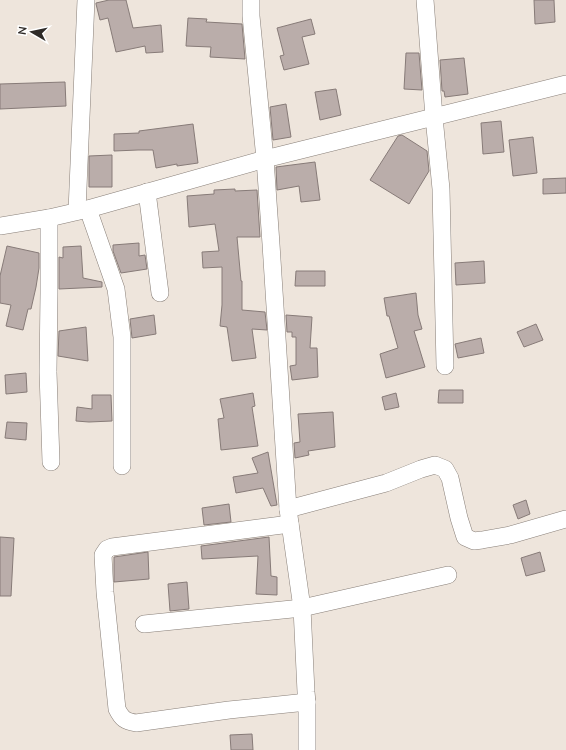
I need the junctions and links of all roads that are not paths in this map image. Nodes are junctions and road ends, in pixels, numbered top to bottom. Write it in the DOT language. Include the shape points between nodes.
graph roads {
  1 [pos="86,0"];
  2 [pos="251,0"];
  3 [pos="425,0"];
  4 [pos="566,84"];
  5 [pos="434,117"];
  6 [pos="265,159"];
  7 [pos="147,192"];
  8 [pos="82,210"];
  9 [pos="49,218"];
  10 [pos="0,226"];
  11 [pos="160,293"];
  12 [pos="445,366"];
  13 [pos="51,462"];
  14 [pos="122,466"];
  15 [pos="289,516"];
  16 [pos="566,519"];
  17 [pos="448,575"];
  18 [pos="302,608"];
  19 [pos="144,624"];
  20 [pos="307,702"];
  21 [pos="308,750"];
  1 -- 8 [label="street"];
  2 -- 6 [label="street"];
  3 -- 5 [label="street"];
  4 -- 5 [label="street"];
  5 -- 6 [label="street"];
  5 -- 12 [label="street" via="441,188"];
  6 -- 7 [label="street"];
  6 -- 15 [label="street"];
  7 -- 8 [label="street"];
  7 -- 11 [label="street"];
  8 -- 9 [label="street"];
  8 -- 14 [label="street" via="116,289 122,337"];
  9 -- 10 [label="street"];
  9 -- 13 [label="street" via="48,372"];
  15 -- 16 [label="street" via="435,465 444,469 450,478 465,537 474,541 510,535"];
  15 -- 18 [label="street"];
  15 -- 20 [label="street" via="107,549 102,555 105,592 117,709 121,717 128,721 136,723"];
  17 -- 18 [label="street"];
  18 -- 19 [label="street"];
  18 -- 20 [label="street"];
  20 -- 21 [label="street"];
}
